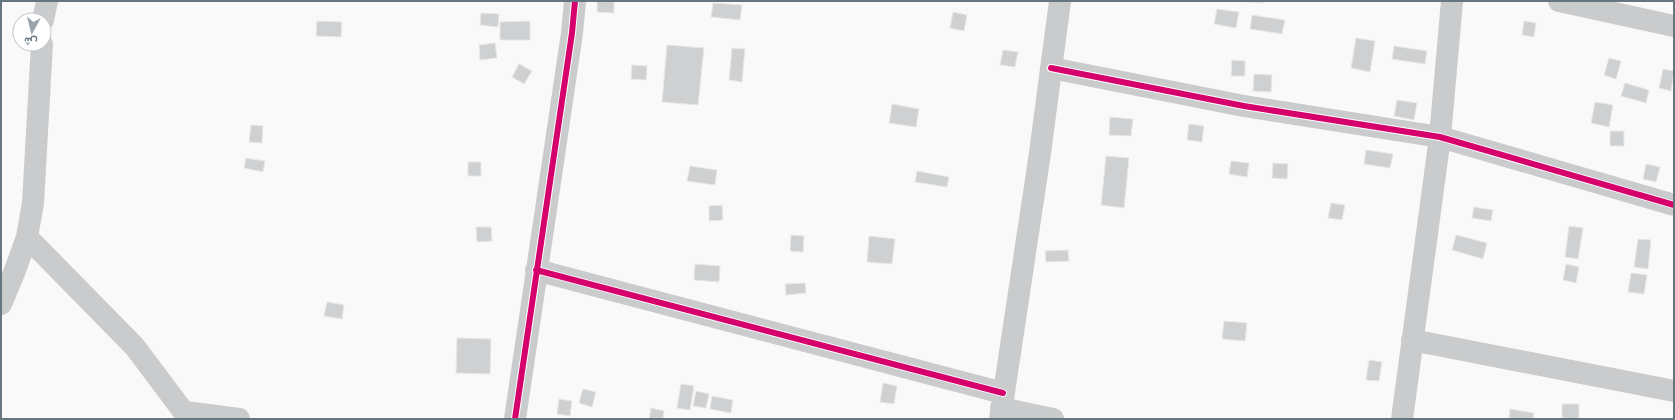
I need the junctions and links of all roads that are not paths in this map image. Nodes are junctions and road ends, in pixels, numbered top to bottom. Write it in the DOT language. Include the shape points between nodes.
graph roads {
  1 [pos="47,1"];
  2 [pos="575,1"];
  3 [pos="1060,1"];
  4 [pos="1452,1"];
  5 [pos="1559,1"];
  6 [pos="45,12"];
  7 [pos="1674,26"];
  8 [pos="42,52"];
  9 [pos="1051,68"];
  10 [pos="1440,137"];
  11 [pos="1674,205"];
  12 [pos="26,237"];
  13 [pos="536,270"];
  14 [pos="1,304"];
  15 [pos="1412,340"];
  16 [pos="1674,391"];
  17 [pos="1001,407"];
  18 [pos="187,415"];
  19 [pos="239,419"];
  20 [pos="515,419"];
  21 [pos="1053,419"];
  22 [pos="1402,419"];
  1 -- 6 [label="street"];
  2 -- 13 [label="street"];
  3 -- 9 [label="street"];
  4 -- 10 [label="street"];
  5 -- 7 [label="street"];
  8 -- 12 [label="street" via="33,203"];
  9 -- 10 [label="street" via="1244,106"];
  9 -- 17 [label="street"];
  10 -- 11 [label="street"];
  10 -- 15 [label="street"];
  12 -- 14 [label="street"];
  12 -- 18 [label="street" via="135,347"];
  13 -- 17 [label="street"];
  13 -- 20 [label="street"];
  15 -- 16 [label="street"];
  15 -- 22 [label="street"];
  17 -- 21 [label="street"];
  18 -- 19 [label="street"];
}
